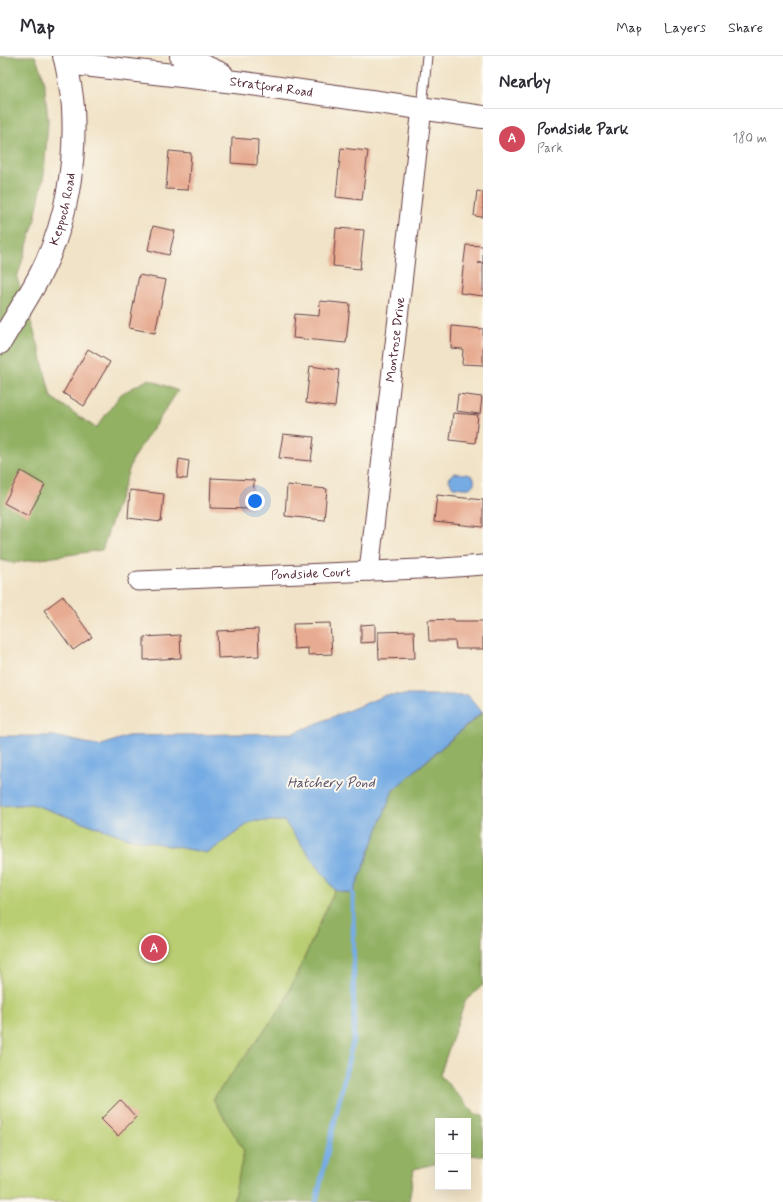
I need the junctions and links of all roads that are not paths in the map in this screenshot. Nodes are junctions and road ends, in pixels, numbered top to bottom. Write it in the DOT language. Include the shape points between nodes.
graph roads {
  1 [pos="181,56"];
  2 [pos="427,56"];
  3 [pos="65,59"];
  4 [pos="244,84"];
  5 [pos="422,108"];
  6 [pos="483,117"];
  7 [pos="0,343"];
  8 [pos="483,565"];
  9 [pos="369,571"];
  10 [pos="138,581"];
  1 -- 4 [label="main road"];
  2 -- 5 [label="lane"];
  3 -- 4 [label="main road, Stratford Road"];
  3 -- 7 [label="main road, Keppoch Road" via="73,107 70,184 60,225 43,269"];
  4 -- 5 [label="main road, Stratford Road"];
  5 -- 6 [label="main road, Stratford Road"];
  5 -- 9 [label="street, Montrose Drive"];
  8 -- 9 [label="street, Pondside Court"];
  9 -- 10 [label="street, Pondside Court"];
}
